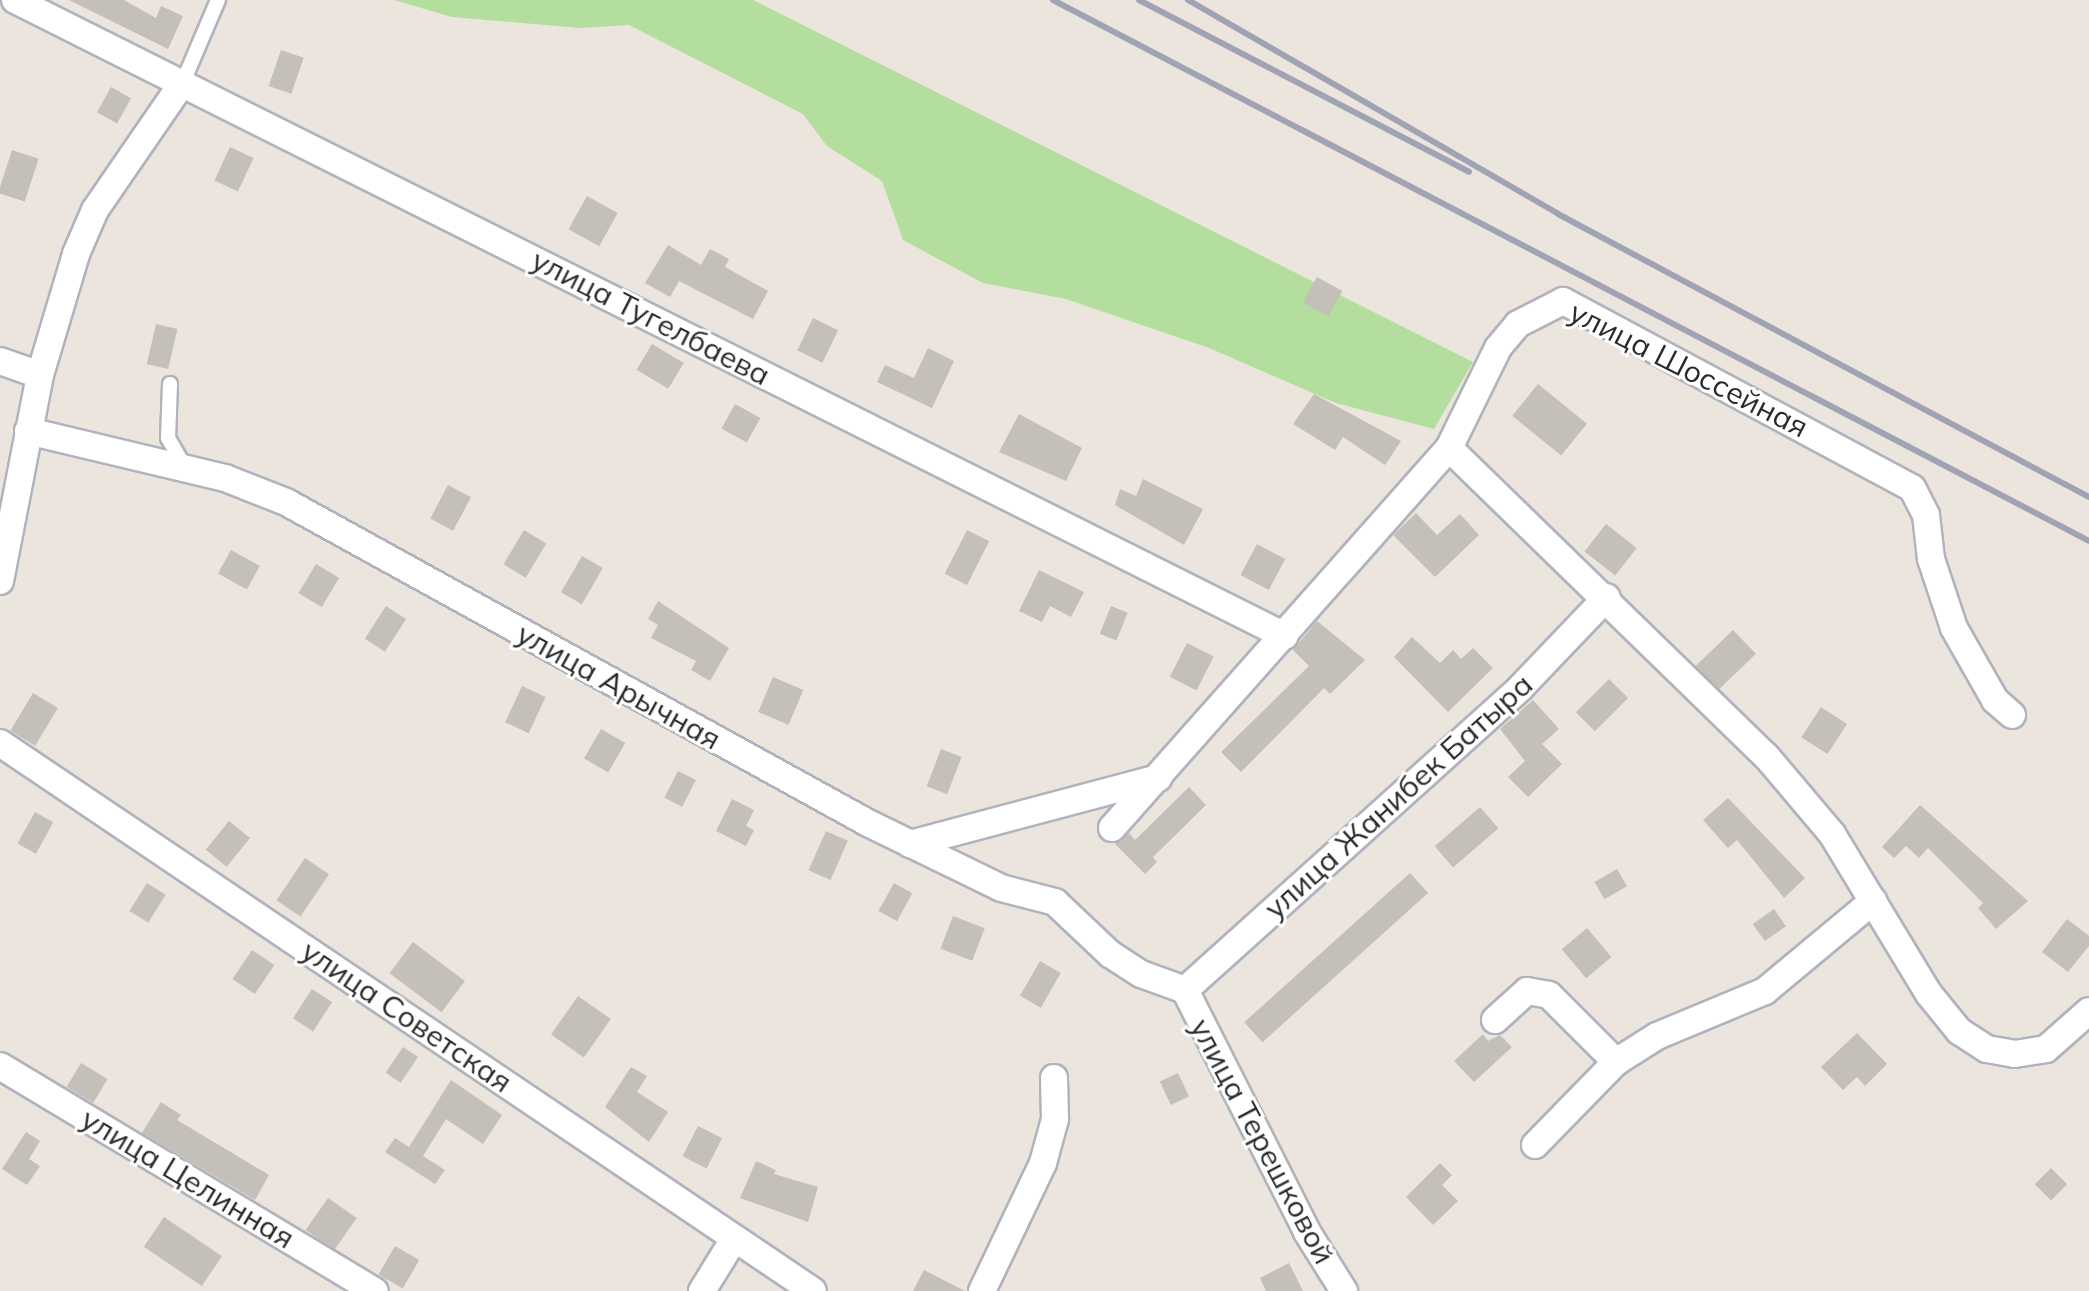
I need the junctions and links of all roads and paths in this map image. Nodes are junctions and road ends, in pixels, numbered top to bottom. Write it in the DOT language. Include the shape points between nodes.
graph roads {
  1 [pos="15,0"];
  2 [pos="218,0"];
  3 [pos="183,82"];
  4 [pos="0,361"];
  5 [pos="40,375"];
  6 [pos="170,384"];
  7 [pos="28,431"];
  8 [pos="1449,448"];
  9 [pos="191,473"];
  10 [pos="0,581"];
  11 [pos="1607,597"];
  12 [pos="1285,636"];
  13 [pos="2012,715"];
  14 [pos="0,743"];
  15 [pos="1159,778"];
  16 [pos="1112,828"];
  17 [pos="910,844"];
  18 [pos="1873,901"];
  19 [pos="1185,990"];
  20 [pos="2089,1011"];
  21 [pos="1495,1020"];
  22 [pos="1616,1062"];
  23 [pos="0,1066"];
  24 [pos="1054,1078"];
  25 [pos="1535,1145"];
  26 [pos="734,1239"];
  27 [pos="375,1291"];
  28 [pos="702,1291"];
  29 [pos="813,1291"];
  30 [pos="982,1291"];
  31 [pos="1344,1291"];
  1 -- 3 [label="street, улица Тугелбаева"];
  2 -- 3 [label="lane"];
  3 -- 5 [label="street" via="95,210 76,254"];
  3 -- 12 [label="street, улица Тугелбаева"];
  4 -- 5 [label="street"];
  5 -- 7 [label="street"];
  6 -- 9 [label="lane" via="168,438 179,463"];
  7 -- 9 [label="street, улица Арычная"];
  7 -- 10 [label="street"];
  8 -- 11 [label="street"];
  8 -- 12 [label="street"];
  8 -- 13 [label="street, улица Шоссейная" via="1498,348 1518,324 1563,301 1912,488 1926,515 1931,559 1954,628 1995,700"];
  9 -- 17 [label="street, улица Арычная" via="254,487 286,502"];
  11 -- 18 [label="street" via="1767,757 1832,834"];
  11 -- 19 [label="street, улица Жанибек Батыра" via="1521,687"];
  12 -- 15 [label="street"];
  14 -- 26 [label="street, улица Советская"];
  15 -- 16 [label="street"];
  15 -- 17 [label="street"];
  17 -- 19 [label="street, улица Арычная" via="1001,888 1055,902 1110,954 1141,974"];
  18 -- 20 [label="street" via="1929,994 1959,1031 1987,1049 2015,1054 2046,1049"];
  18 -- 22 [label="street" via="1765,991 1657,1036"];
  19 -- 31 [label="street, улица Терешковой" via="1307,1232"];
  21 -- 22 [label="street" via="1527,991 1549,995"];
  22 -- 25 [label="street"];
  23 -- 27 [label="street, улица Целинная"];
  24 -- 30 [label="street" via="1055,1119 1043,1163"];
  26 -- 28 [label="street"];
  26 -- 29 [label="street, улица Советская"];
}
